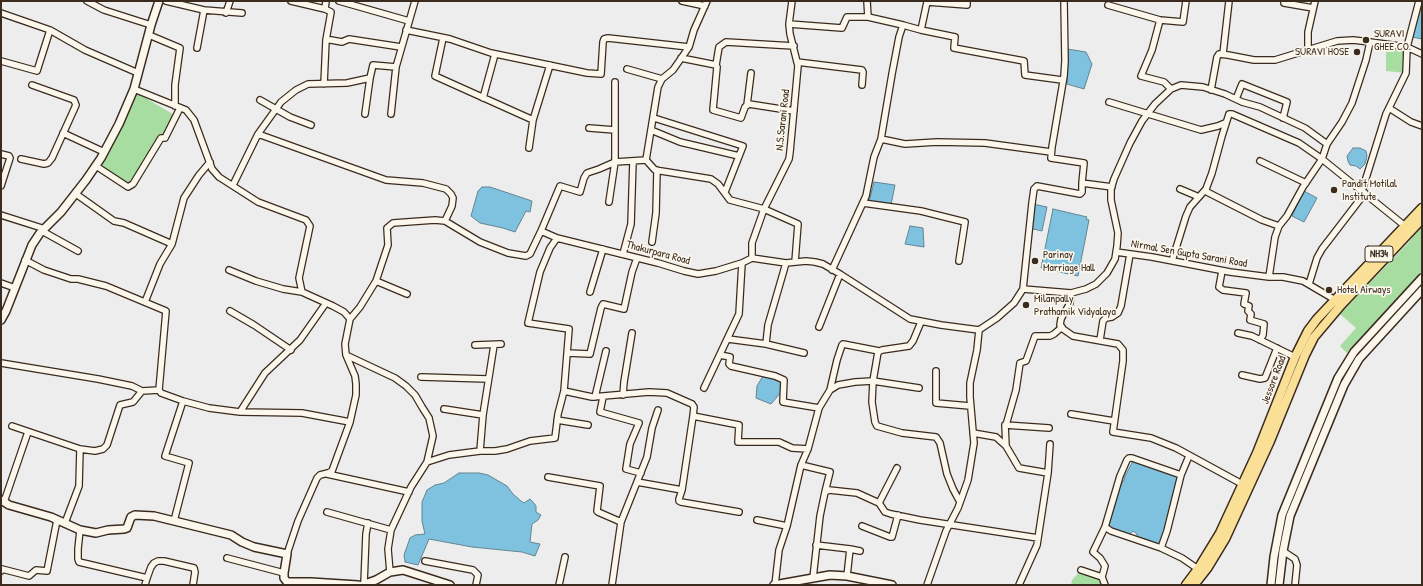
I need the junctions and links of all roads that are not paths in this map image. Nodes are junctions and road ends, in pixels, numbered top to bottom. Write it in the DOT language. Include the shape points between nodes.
graph roads {
  1 [pos="87,1"];
  2 [pos="159,1"];
  3 [pos="166,1"];
  4 [pos="230,1"];
  5 [pos="291,1"];
  6 [pos="326,1"];
  7 [pos="339,1"];
  8 [pos="413,1"];
  9 [pos="682,1"];
  10 [pos="792,1"];
  11 [pos="867,1"];
  12 [pos="967,1"];
  13 [pos="1064,1"];
  14 [pos="1186,1"];
  15 [pos="1229,1"];
  16 [pos="1284,1"];
  17 [pos="1315,1"];
  18 [pos="1419,1"];
  19 [pos="706,4"];
  20 [pos="1108,5"];
  21 [pos="1313,8"];
  22 [pos="325,9"];
  23 [pos="204,10"];
  24 [pos="1,13"];
  25 [pos="226,13"];
  26 [pos="242,13"];
  27 [pos="868,17"];
  28 [pos="1160,20"];
  29 [pos="408,21"];
  30 [pos="789,24"];
  31 [pos="903,24"];
  32 [pos="151,25"];
  33 [pos="50,30"];
  34 [pos="406,30"];
  35 [pos="921,30"];
  36 [pos="148,35"];
  37 [pos="442,38"];
  38 [pos="326,40"];
  39 [pos="1370,42"];
  40 [pos="794,46"];
  41 [pos="401,47"];
  42 [pos="689,47"];
  43 [pos="1408,47"];
  44 [pos="197,48"];
  45 [pos="1308,50"];
  46 [pos="495,54"];
  47 [pos="1223,54"];
  48 [pos="1422,54"];
  49 [pos="681,58"];
  50 [pos="1,61"];
  51 [pos="797,62"];
  52 [pos="550,65"];
  53 [pos="716,65"];
  54 [pos="396,67"];
  55 [pos="627,70"];
  56 [pos="138,73"];
  57 [pos="751,73"];
  58 [pos="370,78"];
  59 [pos="662,79"];
  60 [pos="1062,80"];
  61 [pos="614,82"];
  62 [pos="324,84"];
  63 [pos="32,85"];
  64 [pos="862,85"];
  65 [pos="134,89"];
  66 [pos="1171,89"];
  67 [pos="1211,90"];
  68 [pos="483,98"];
  69 [pos="1236,99"];
  70 [pos="260,100"];
  71 [pos="1109,102"];
  72 [pos="746,104"];
  73 [pos="178,107"];
  74 [pos="1388,108"];
  75 [pos="275,109"];
  76 [pos="794,111"];
  77 [pos="366,114"];
  78 [pos="391,114"];
  79 [pos="1148,114"];
  80 [pos="654,118"];
  81 [pos="1283,118"];
  82 [pos="533,120"];
  83 [pos="1226,123"];
  84 [pos="311,125"];
  85 [pos="1422,126"];
  86 [pos="589,128"];
  87 [pos="615,130"];
  88 [pos="651,130"];
  89 [pos="63,133"];
  90 [pos="258,134"];
  91 [pos="881,140"];
  92 [pos="1327,144"];
  93 [pos="529,148"];
  94 [pos="104,152"];
  95 [pos="1051,152"];
  96 [pos="1,154"];
  97 [pos="739,156"];
  98 [pos="21,159"];
  99 [pos="1322,159"];
  100 [pos="646,160"];
  101 [pos="633,161"];
  102 [pos="1260,161"];
  103 [pos="210,162"];
  104 [pos="615,162"];
  105 [pos="96,166"];
  106 [pos="657,170"];
  107 [pos="1082,183"];
  108 [pos="1306,183"];
  109 [pos="233,185"];
  110 [pos="1,186"];
  111 [pos="1112,187"];
  112 [pos="1180,189"];
  113 [pos="1206,189"];
  114 [pos="724,192"];
  115 [pos="1364,192"];
  116 [pos="76,194"];
  117 [pos="1199,197"];
  118 [pos="609,202"];
  119 [pos="863,203"];
  120 [pos="1422,208"];
  121 [pos="764,209"];
  122 [pos="1,215"];
  123 [pos="1422,219"];
  124 [pos="445,221"];
  125 [pos="1279,226"];
  126 [pos="1405,226"];
  127 [pos="43,230"];
  128 [pos="541,231"];
  129 [pos="557,238"];
  130 [pos="652,242"];
  131 [pos="172,244"];
  132 [pos="603,249"];
  133 [pos="78,251"];
  134 [pos="1116,252"];
  135 [pos="623,254"];
  136 [pos="1130,254"];
  137 [pos="637,258"];
  138 [pos="752,258"];
  139 [pos="25,260"];
  140 [pos="959,261"];
  141 [pos="1172,261"];
  142 [pos="795,262"];
  143 [pos="742,263"];
  144 [pos="786,263"];
  145 [pos="229,270"];
  146 [pos="832,270"];
  147 [pos="1222,271"];
  148 [pos="840,274"];
  149 [pos="1269,277"];
  150 [pos="1422,278"];
  151 [pos="376,281"];
  152 [pos="1,283"];
  153 [pos="1310,284"];
  154 [pos="15,288"];
  155 [pos="1023,289"];
  156 [pos="1422,290"];
  157 [pos="302,292"];
  158 [pos="590,292"];
  159 [pos="1071,293"];
  160 [pos="406,294"];
  161 [pos="145,302"];
  162 [pos="1338,302"];
  163 [pos="326,303"];
  164 [pos="230,311"];
  165 [pos="350,319"];
  166 [pos="1,320"];
  167 [pos="921,322"];
  168 [pos="819,327"];
  169 [pos="1062,327"];
  170 [pos="979,330"];
  171 [pos="632,333"];
  172 [pos="1238,333"];
  173 [pos="728,339"];
  174 [pos="1100,340"];
  175 [pos="1260,340"];
  176 [pos="501,344"];
  177 [pos="766,344"];
  178 [pos="474,345"];
  179 [pos="494,345"];
  180 [pos="1277,348"];
  181 [pos="291,350"];
  182 [pos="606,351"];
  183 [pos="879,351"];
  184 [pos="567,353"];
  185 [pos="804,353"];
  186 [pos="346,355"];
  187 [pos="720,355"];
  188 [pos="1295,357"];
  189 [pos="1,363"];
  190 [pos="936,370"];
  191 [pos="1242,375"];
  192 [pos="421,377"];
  193 [pos="488,379"];
  194 [pos="873,381"];
  195 [pos="704,388"];
  196 [pos="919,388"];
  197 [pos="159,390"];
  198 [pos="830,390"];
  199 [pos="142,391"];
  200 [pos="564,391"];
  201 [pos="624,395"];
  202 [pos="595,397"];
  203 [pos="602,397"];
  204 [pos="183,401"];
  205 [pos="970,406"];
  206 [pos="819,408"];
  207 [pos="444,409"];
  208 [pos="658,410"];
  209 [pos="240,412"];
  210 [pos="1071,414"];
  211 [pos="483,415"];
  212 [pos="693,416"];
  213 [pos="557,420"];
  214 [pos="1114,421"];
  215 [pos="350,422"];
  216 [pos="588,425"];
  217 [pos="1006,425"];
  218 [pos="12,426"];
  219 [pos="1048,428"];
  220 [pos="28,432"];
  221 [pos="973,433"];
  222 [pos="1050,444"];
  223 [pos="1006,446"];
  224 [pos="80,449"];
  225 [pos="808,449"];
  226 [pos="480,451"];
  227 [pos="1189,456"];
  228 [pos="427,462"];
  229 [pos="801,465"];
  230 [pos="897,468"];
  231 [pos="1048,472"];
  232 [pos="641,473"];
  233 [pos="327,474"];
  234 [pos="1181,475"];
  235 [pos="548,477"];
  236 [pos="638,482"];
  237 [pos="1242,484"];
  238 [pos="682,490"];
  239 [pos="409,492"];
  240 [pos="825,492"];
  241 [pos="2,501"];
  242 [pos="960,502"];
  243 [pos="879,503"];
  244 [pos="327,512"];
  245 [pos="739,512"];
  246 [pos="898,515"];
  247 [pos="57,520"];
  248 [pos="757,520"];
  249 [pos="174,521"];
  250 [pos="621,522"];
  251 [pos="65,523"];
  252 [pos="368,523"];
  253 [pos="949,524"];
  254 [pos="787,526"];
  255 [pos="862,526"];
  256 [pos="1105,527"];
  257 [pos="80,530"];
  258 [pos="391,530"];
  259 [pos="1038,538"];
  260 [pos="816,544"];
  261 [pos="1161,548"];
  262 [pos="850,549"];
  263 [pos="860,551"];
  264 [pos="1283,551"];
  265 [pos="287,554"];
  266 [pos="565,557"];
  267 [pos="227,558"];
  268 [pos="425,561"];
  269 [pos="1198,569"];
  270 [pos="1081,570"];
  271 [pos="1,571"];
  272 [pos="390,572"];
  273 [pos="284,573"];
  274 [pos="847,576"];
  275 [pos="1102,577"];
  276 [pos="148,578"];
  277 [pos="814,580"];
  278 [pos="285,583"];
  279 [pos="376,583"];
  280 [pos="146,585"];
  281 [pos="193,585"];
  282 [pos="361,585"];
  283 [pos="450,585"];
  284 [pos="476,585"];
  285 [pos="559,585"];
  286 [pos="612,585"];
  287 [pos="774,585"];
  288 [pos="892,585"];
  289 [pos="927,585"];
  290 [pos="1019,585"];
  291 [pos="1105,585"];
  292 [pos="1186,585"];
  293 [pos="1194,585"];
  294 [pos="1271,585"];
  295 [pos="1279,585"];
  296 [pos="1295,585"];
  1 -- 32 [label="street" via="104,10"];
  2 -- 32 [label="street"];
  3 -- 23 [label="street"];
  4 -- 25 [label="street"];
  5 -- 22 [label="street"];
  6 -- 22 [label="street"];
  7 -- 29 [label="street"];
  8 -- 29 [label="street"];
  9 -- 19 [label="street"];
  10 -- 30 [label="street, N.S.Sarani Road"];
  11 -- 27 [label="street"];
  12 -- 35 [label="street" via="967,5 927,2"];
  13 -- 60 [label="street" via="1065,60"];
  14 -- 28 [label="street" via="1183,22"];
  15 -- 47 [label="street"];
  16 -- 21 [label="street"];
  17 -- 21 [label="street"];
  18 -- 43 [label="street"];
  19 -- 42 [label="street"];
  20 -- 28 [label="street"];
  21 -- 45 [label="street" via="1308,32"];
  22 -- 38 [label="street" via="331,12"];
  23 -- 25 [label="street"];
  23 -- 44 [label="street"];
  24 -- 33 [label="street"];
  25 -- 26 [label="street"];
  27 -- 30 [label="street" via="847,17 842,28"];
  27 -- 31 [label="street"];
  28 -- 66 [label="street" via="1152,50 1141,76 1164,82"];
  29 -- 34 [label="street"];
  30 -- 40 [label="street, N.S.Sarani Road"];
  31 -- 35 [label="street"];
  31 -- 91 [label="street"];
  32 -- 36 [label="street"];
  33 -- 50 [label="street" via="37,71"];
  33 -- 56 [label="street" via="85,50"];
  34 -- 37 [label="street"];
  34 -- 41 [label="street"];
  35 -- 60 [label="street" via="955,37 954,48 1024,61 1025,75"];
  36 -- 56 [label="street"];
  36 -- 73 [label="street" via="180,48 175,85"];
  37 -- 46 [label="street"];
  37 -- 68 [label="street" via="435,76"];
  38 -- 41 [label="street" via="342,42 349,39"];
  38 -- 62 [label="street"];
  39 -- 43 [label="street"];
  39 -- 45 [label="street" via="1337,41"];
  39 -- 92 [label="street" via="1352,103"];
  40 -- 51 [label="street, N.S.Sarani Road"];
  40 -- 53 [label="street" via="726,42 719,47"];
  41 -- 54 [label="street"];
  42 -- 49 [label="street"];
  42 -- 52 [label="street" via="608,38 603,42 601,74"];
  43 -- 48 [label="street"];
  43 -- 74 [label="street" via="1406,73"];
  45 -- 47 [label="street" via="1275,60 1254,60"];
  46 -- 52 [label="street"];
  46 -- 68 [label="street"];
  47 -- 67 [label="street" via="1217,57"];
  49 -- 53 [label="street"];
  49 -- 59 [label="street" via="673,70"];
  51 -- 64 [label="street" via="862,70"];
  51 -- 76 [label="street, N.S.Sarani Road"];
  52 -- 82 [label="street"];
  53 -- 72 [label="street" via="713,110 741,118"];
  54 -- 58 [label="street" via="373,65"];
  54 -- 78 [label="street"];
  55 -- 59 [label="street"];
  56 -- 65 [label="street"];
  57 -- 72 [label="street"];
  58 -- 62 [label="street"];
  58 -- 77 [label="street"];
  59 -- 80 [label="street" via="658,87"];
  60 -- 95 [label="street"];
  61 -- 87 [label="street"];
  62 -- 75 [label="street" via="308,84 296,90"];
  63 -- 89 [label="street" via="74,100 76,104"];
  65 -- 73 [label="street"];
  65 -- 94 [label="street"];
  66 -- 67 [label="street" via="1181,85"];
  66 -- 79 [label="street"];
  67 -- 69 [label="street"];
  68 -- 82 [label="street"];
  69 -- 81 [label="street"];
  69 -- 81 [label="street" via="1242,84 1287,102"];
  70 -- 75 [label="street"];
  71 -- 79 [label="street"];
  72 -- 76 [label="street"];
  73 -- 103 [label="street" via="186,110 194,120"];
  73 -- 105 [label="street" via="165,138 161,138 133,184 128,187"];
  74 -- 85 [label="street"];
  74 -- 115 [label="street" via="1371,159"];
  75 -- 84 [label="street"];
  75 -- 90 [label="street"];
  76 -- 121 [label="street, N.S.Sarani Road" via="788,158"];
  79 -- 83 [label="street" via="1201,130"];
  79 -- 111 [label="street" via="1130,143"];
  80 -- 88 [label="street"];
  80 -- 97 [label="street" via="742,146"];
  81 -- 92 [label="street" via="1305,128"];
  82 -- 93 [label="street"];
  83 -- 99 [label="street" via="1229,114 1232,114 1299,143"];
  83 -- 113 [label="street"];
  86 -- 87 [label="street"];
  87 -- 104 [label="street"];
  88 -- 97 [label="street" via="680,142"];
  88 -- 100 [label="street"];
  89 -- 94 [label="street"];
  89 -- 98 [label="street" via="48,163"];
  90 -- 109 [label="street"];
  90 -- 124 [label="street" via="386,180 423,183 446,189 453,198"];
  91 -- 95 [label="street" via="905,144 985,143"];
  91 -- 119 [label="street" via="874,157"];
  92 -- 99 [label="street"];
  94 -- 105 [label="street"];
  95 -- 107 [label="street" via="1051,158 1084,163"];
  96 -- 110 [label="street" via="10,158"];
  97 -- 114 [label="street"];
  99 -- 108 [label="street"];
  99 -- 115 [label="street"];
  100 -- 101 [label="street"];
  100 -- 106 [label="street"];
  101 -- 104 [label="street"];
  101 -- 135 [label="street" via="631,224"];
  102 -- 108 [label="street"];
  103 -- 109 [label="street" via="212,169 220,177"];
  103 -- 131 [label="street" via="184,198"];
  104 -- 118 [label="street"];
  104 -- 128 [label="street" via="587,173 580,192 560,186"];
  105 -- 116 [label="street"];
  106 -- 114 [label="street" via="711,179"];
  106 -- 130 [label="street"];
  107 -- 111 [label="street"];
  107 -- 155 [label="street" via="1080,194 1037,186 1034,189"];
  108 -- 125 [label="street"];
  109 -- 157 [label="street" via="258,202 306,220 310,226 299,278"];
  111 -- 134 [label="street" via="1111,200 1118,233"];
  112 -- 117 [label="street"];
  113 -- 117 [label="street"];
  113 -- 125 [label="street" via="1207,192 1262,220"];
  114 -- 121 [label="street" via="730,200"];
  115 -- 126 [label="street"];
  115 -- 153 [label="street" via="1322,248"];
  116 -- 127 [label="street"];
  116 -- 131 [label="street" via="114,221"];
  117 -- 141 [label="street" via="1186,216"];
  119 -- 140 [label="street" via="921,211 965,222"];
  119 -- 146 [label="street"];
  120 -- 126 [label="main road, Jessore Road / NH34"];
  121 -- 138 [label="street, N.S.Sarani Road" via="752,243"];
  121 -- 142 [label="street" via="798,224"];
  122 -- 127 [label="street"];
  123 -- 162 [label="main road, Jessore Road"];
  124 -- 128 [label="street" via="480,242 520,256 530,254"];
  124 -- 151 [label="street" via="393,223 387,228 388,245"];
  125 -- 149 [label="street"];
  126 -- 162 [label="main road, Jessore Road / NH34"];
  127 -- 133 [label="street"];
  127 -- 139 [label="street"];
  128 -- 129 [label="street, Thakurpara Road"];
  129 -- 132 [label="street, Thakurpara Road"];
  129 -- 184 [label="street" via="540,272 528,323 569,329"];
  131 -- 161 [label="street" via="160,264"];
  132 -- 135 [label="street, Thakurpara Road"];
  132 -- 158 [label="street"];
  134 -- 136 [label="street, Nirmal Sen Gupta Sarani Road"];
  134 -- 159 [label="street, Nirmal Sen Gupta Sarani Road" via="1107,272 1096,284"];
  135 -- 137 [label="street, Thakurpara Road"];
  136 -- 141 [label="street, Nirmal Sen Gupta Sarani Road"];
  136 -- 174 [label="street" via="1121,306 1118,313 1103,321"];
  137 -- 143 [label="street, Thakurpara Road" via="698,274"];
  137 -- 184 [label="street" via="624,309 603,304 590,354"];
  138 -- 143 [label="street, Thakurpara Road"];
  138 -- 144 [label="street"];
  139 -- 154 [label="street"];
  139 -- 161 [label="street" via="44,270 106,286"];
  141 -- 147 [label="street, Nirmal Sen Gupta Sarani Road"];
  142 -- 144 [label="street"];
  142 -- 146 [label="street" via="815,262"];
  143 -- 173 [label="street" via="739,314"];
  144 -- 177 [label="street" via="768,325"];
  145 -- 157 [label="street" via="262,283"];
  146 -- 148 [label="street"];
  147 -- 149 [label="street, Nirmal Sen Gupta Sarani Road"];
  147 -- 175 [label="street" via="1219,287 1223,290 1246,293 1244,304 1249,306 1250,320 1264,324"];
  148 -- 167 [label="street" via="910,319"];
  148 -- 168 [label="street"];
  149 -- 153 [label="street, Nirmal Sen Gupta Sarani Road" via="1283,277"];
  150 -- 294 [label="street" via="1354,352 1338,378 1282,515"];
  151 -- 160 [label="street"];
  151 -- 165 [label="street"];
  152 -- 154 [label="street"];
  153 -- 162 [label="street, Nirmal Sen Gupta Sarani Road"];
  154 -- 166 [label="street"];
  155 -- 159 [label="street, Nirmal Sen Gupta Sarani Road"];
  155 -- 170 [label="street" via="1014,303"];
  156 -- 264 [label="street" via="1359,359 1352,371 1290,516"];
  157 -- 163 [label="street"];
  159 -- 169 [label="street" via="1070,303 1061,320"];
  161 -- 197 [label="street" via="166,311"];
  162 -- 188 [label="main road, Jessore Road" via="1308,331"];
  162 -- 293 [label="main road, Jessore Road" via="1312,341 1270,442 1225,539"];
  163 -- 165 [label="street" via="344,312"];
  163 -- 181 [label="street"];
  164 -- 181 [label="street"];
  165 -- 186 [label="street" via="345,344"];
  167 -- 170 [label="street"];
  167 -- 183 [label="street" via="909,346"];
  169 -- 174 [label="street" via="1073,336"];
  169 -- 217 [label="street" via="1050,336 1035,336 1026,361 1020,363 1016,390"];
  170 -- 205 [label="street" via="970,383"];
  171 -- 201 [label="street"];
  172 -- 175 [label="street"];
  173 -- 177 [label="street"];
  173 -- 187 [label="street"];
  174 -- 214 [label="street" via="1118,344 1123,350"];
  175 -- 180 [label="street"];
  176 -- 179 [label="street"];
  177 -- 185 [label="street"];
  178 -- 179 [label="street"];
  179 -- 193 [label="street"];
  180 -- 188 [label="street"];
  180 -- 191 [label="street" via="1265,378"];
  181 -- 209 [label="street" via="265,373"];
  182 -- 202 [label="street"];
  183 -- 194 [label="street"];
  183 -- 198 [label="street" via="843,344"];
  184 -- 200 [label="street"];
  186 -- 215 [label="street" via="356,384"];
  186 -- 228 [label="street" via="395,378 415,395 428,418 433,436"];
  187 -- 195 [label="street"];
  187 -- 206 [label="street" via="730,357 731,366 784,380 783,402"];
  188 -- 237 [label="main road, Jessore Road"];
  189 -- 199 [label="street" via="105,380"];
  190 -- 205 [label="street" via="936,403"];
  192 -- 193 [label="street"];
  193 -- 211 [label="street"];
  194 -- 196 [label="street"];
  194 -- 198 [label="street" via="838,385"];
  194 -- 242 [label="street" via="872,402 877,426 902,433 936,437 940,443 947,474"];
  197 -- 199 [label="street"];
  197 -- 204 [label="street"];
  198 -- 206 [label="street"];
  199 -- 224 [label="street" via="133,402 120,405 107,445 103,449"];
  200 -- 202 [label="street"];
  200 -- 213 [label="street"];
  201 -- 203 [label="street"];
  201 -- 212 [label="street" via="666,393 692,404"];
  202 -- 203 [label="street"];
  203 -- 232 [label="street" via="600,412 639,423 630,444 626,469"];
  204 -- 209 [label="street"];
  204 -- 249 [label="street" via="165,456 189,463"];
  205 -- 221 [label="street"];
  206 -- 225 [label="street"];
  207 -- 211 [label="street"];
  208 -- 232 [label="street"];
  209 -- 215 [label="street" via="302,413"];
  210 -- 214 [label="street"];
  211 -- 226 [label="street"];
  212 -- 225 [label="street" via="739,425 738,442 779,442 792,448"];
  212 -- 238 [label="street"];
  213 -- 216 [label="street"];
  213 -- 226 [label="street" via="555,438 530,441 501,450"];
  214 -- 227 [label="street" via="1113,432 1151,438"];
  215 -- 233 [label="street" via="332,471"];
  217 -- 219 [label="street"];
  217 -- 223 [label="street"];
  218 -- 220 [label="street"];
  220 -- 224 [label="street"];
  220 -- 241 [label="street"];
  221 -- 223 [label="street" via="996,437"];
  221 -- 242 [label="street" via="974,443 968,480"];
  222 -- 231 [label="street"];
  223 -- 231 [label="street" via="1019,468"];
  224 -- 251 [label="street" via="78,486"];
  225 -- 229 [label="street"];
  226 -- 228 [label="street" via="449,455"];
  227 -- 234 [label="street"];
  227 -- 237 [label="street"];
  228 -- 239 [label="street"];
  229 -- 240 [label="street" via="830,472"];
  229 -- 254 [label="street"];
  230 -- 243 [label="street"];
  231 -- 259 [label="street"];
  232 -- 236 [label="street"];
  233 -- 239 [label="street"];
  233 -- 265 [label="street" via="317,478"];
  234 -- 256 [label="street" via="1129,458 1120,476"];
  234 -- 261 [label="street"];
  235 -- 250 [label="street" via="600,486 598,512"];
  236 -- 238 [label="street"];
  236 -- 250 [label="street"];
  237 -- 269 [label="main road, Jessore Road" via="1215,542"];
  238 -- 245 [label="street" via="679,499 681,502"];
  239 -- 258 [label="street"];
  240 -- 243 [label="street" via="829,490 856,493"];
  240 -- 260 [label="street"];
  241 -- 247 [label="street"];
  242 -- 253 [label="street"];
  243 -- 246 [label="street" via="884,512"];
  244 -- 252 [label="street"];
  246 -- 253 [label="street"];
  246 -- 255 [label="street" via="892,537"];
  247 -- 251 [label="street"];
  247 -- 271 [label="street" via="47,571 36,570 28,576 2,569"];
  248 -- 254 [label="street"];
  249 -- 257 [label="street" via="135,515 131,517 124,530 96,533"];
  249 -- 265 [label="street" via="232,535 254,547"];
  250 -- 286 [label="street"];
  251 -- 257 [label="street"];
  252 -- 258 [label="street"];
  252 -- 282 [label="street"];
  253 -- 259 [label="street"];
  253 -- 289 [label="street"];
  254 -- 287 [label="street" via="779,550"];
  256 -- 261 [label="street"];
  256 -- 275 [label="street" via="1092,552 1106,566"];
  257 -- 276 [label="street" via="79,562"];
  258 -- 272 [label="street" via="388,549"];
  259 -- 290 [label="street"];
  260 -- 262 [label="street"];
  260 -- 277 [label="street"];
  261 -- 269 [label="street"];
  262 -- 263 [label="street"];
  262 -- 274 [label="street"];
  264 -- 295 [label="street"];
  264 -- 296 [label="street" via="1295,559"];
  265 -- 273 [label="street"];
  266 -- 285 [label="street"];
  267 -- 273 [label="street"];
  268 -- 284 [label="street" via="474,570 478,575"];
  269 -- 292 [label="main road, Jessore Road"];
  270 -- 275 [label="street"];
  272 -- 279 [label="street"];
  272 -- 283 [label="street" via="403,570"];
  273 -- 278 [label="street"];
  274 -- 277 [label="street" via="830,575"];
  274 -- 288 [label="street"];
  275 -- 291 [label="street"];
  276 -- 280 [label="street"];
  276 -- 281 [label="street" via="154,563 164,561 194,568"];
  277 -- 287 [label="street"];
  278 -- 282 [label="street"];
  279 -- 282 [label="street"];
}
